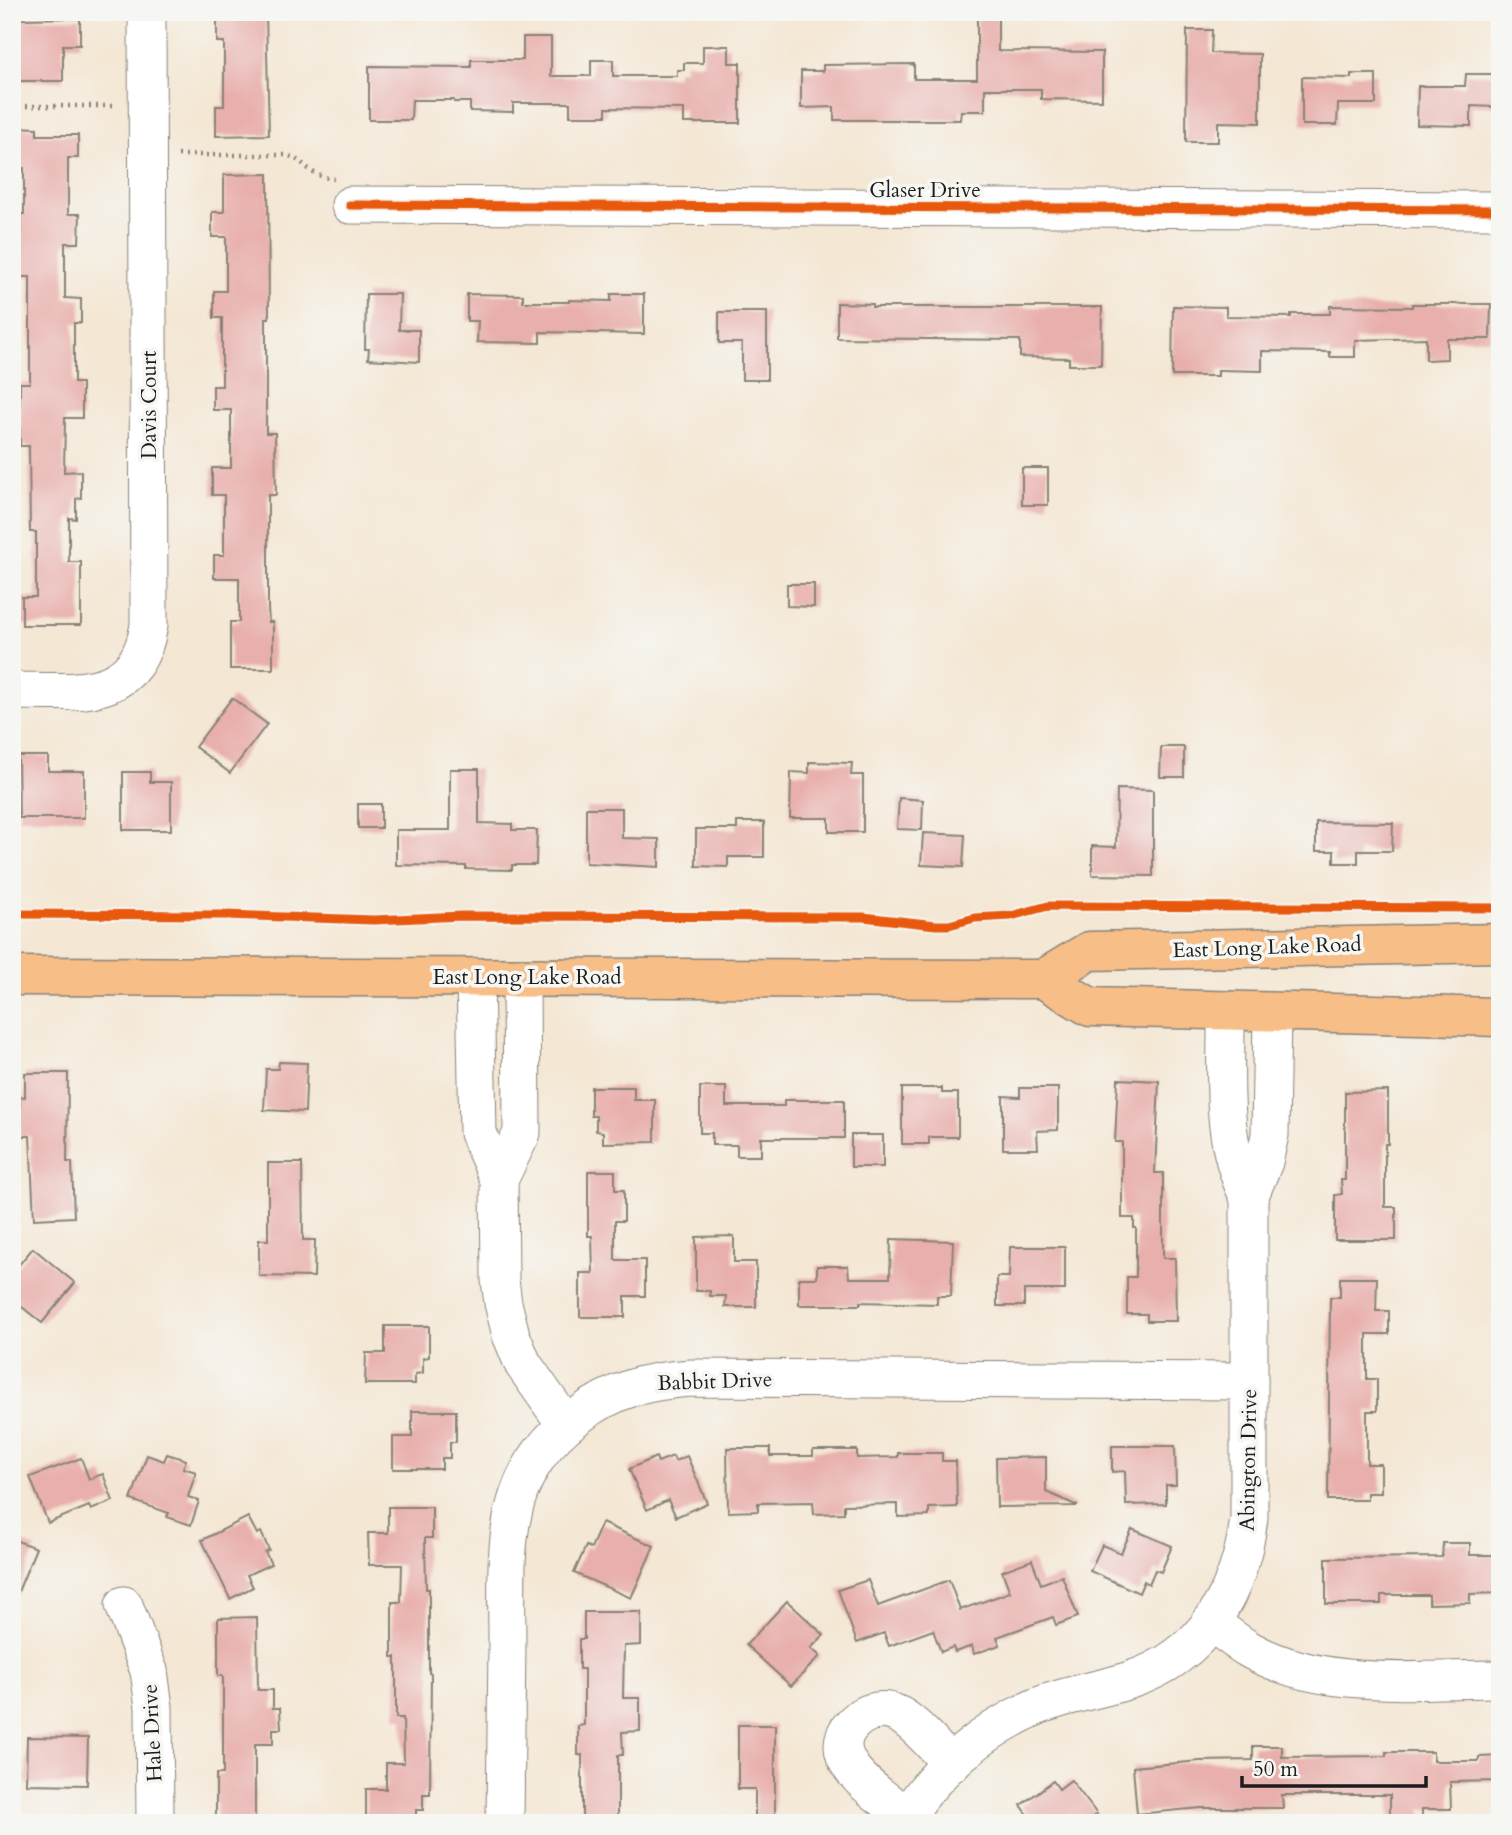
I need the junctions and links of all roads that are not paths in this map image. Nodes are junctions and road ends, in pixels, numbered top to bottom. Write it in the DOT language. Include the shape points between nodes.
graph roads {
  1 [pos="147,12"];
  2 [pos="350,206"];
  3 [pos="1500,210"];
  4 [pos="12,691"];
  5 [pos="1500,943"];
  6 [pos="1173,950"];
  7 [pos="12,976"];
  8 [pos="475,977"];
  9 [pos="521,977"];
  10 [pos="1043,979"];
  11 [pos="1161,1009"];
  12 [pos="1226,1010"];
  13 [pos="1272,1012"];
  14 [pos="1500,1017"];
  15 [pos="499,1180"];
  16 [pos="1249,1198"];
  17 [pos="1249,1381"];
  18 [pos="566,1425"];
  19 [pos="124,1605"];
  20 [pos="1211,1622"];
  21 [pos="1500,1679"];
  22 [pos="951,1764"];
  23 [pos="905,1819"];
  24 [pos="155,1823"];
  25 [pos="505,1823"];
  1 -- 4 [label="street, Davis Court" via="147,639 135,666 112,684 94,690"];
  2 -- 3 [label="street, Glaser Drive"];
  5 -- 6 [label="main road, East Long Lake Road"];
  6 -- 10 [label="main road, East Long Lake Road" via="1089,951"];
  6 -- 11 [label="main road" via="1155,972 1154,996"];
  7 -- 8 [label="main road, East Long Lake Road"];
  8 -- 9 [label="main road, East Long Lake Road"];
  8 -- 15 [label="street" via="478,1133"];
  9 -- 10 [label="main road, East Long Lake Road"];
  9 -- 15 [label="street" via="522,1133"];
  10 -- 11 [label="main road" via="1090,1007"];
  11 -- 12 [label="main road"];
  12 -- 13 [label="main road"];
  12 -- 16 [label="street, Abington Drive" via="1227,1133 1238,1177"];
  13 -- 14 [label="main road"];
  13 -- 16 [label="street, Abington Drive" via="1270,1135"];
  15 -- 18 [label="street" via="500,1280 511,1335 523,1364"];
  16 -- 17 [label="street, Abington Drive"];
  17 -- 18 [label="street, Babbit Drive" via="691,1378 627,1389"];
  17 -- 20 [label="street, Abington Drive" via="1245,1549 1236,1579"];
  18 -- 25 [label="street, Babbit Drive" via="547,1441 531,1465 512,1517 507,1570"];
  19 -- 24 [label="street, Hale Drive" via="149,1671 154,1707"];
  20 -- 21 [label="street" via="1252,1651 1320,1674 1360,1679"];
  20 -- 22 [label="street, Abington Drive" via="1160,1667 1038,1707 971,1746"];
  22 -- 23 [label="street, Abington Drive"];
  22 -- 23 [label="street, Abington Drive" via="895,1713 873,1711 854,1723 843,1743 849,1765"];
}
